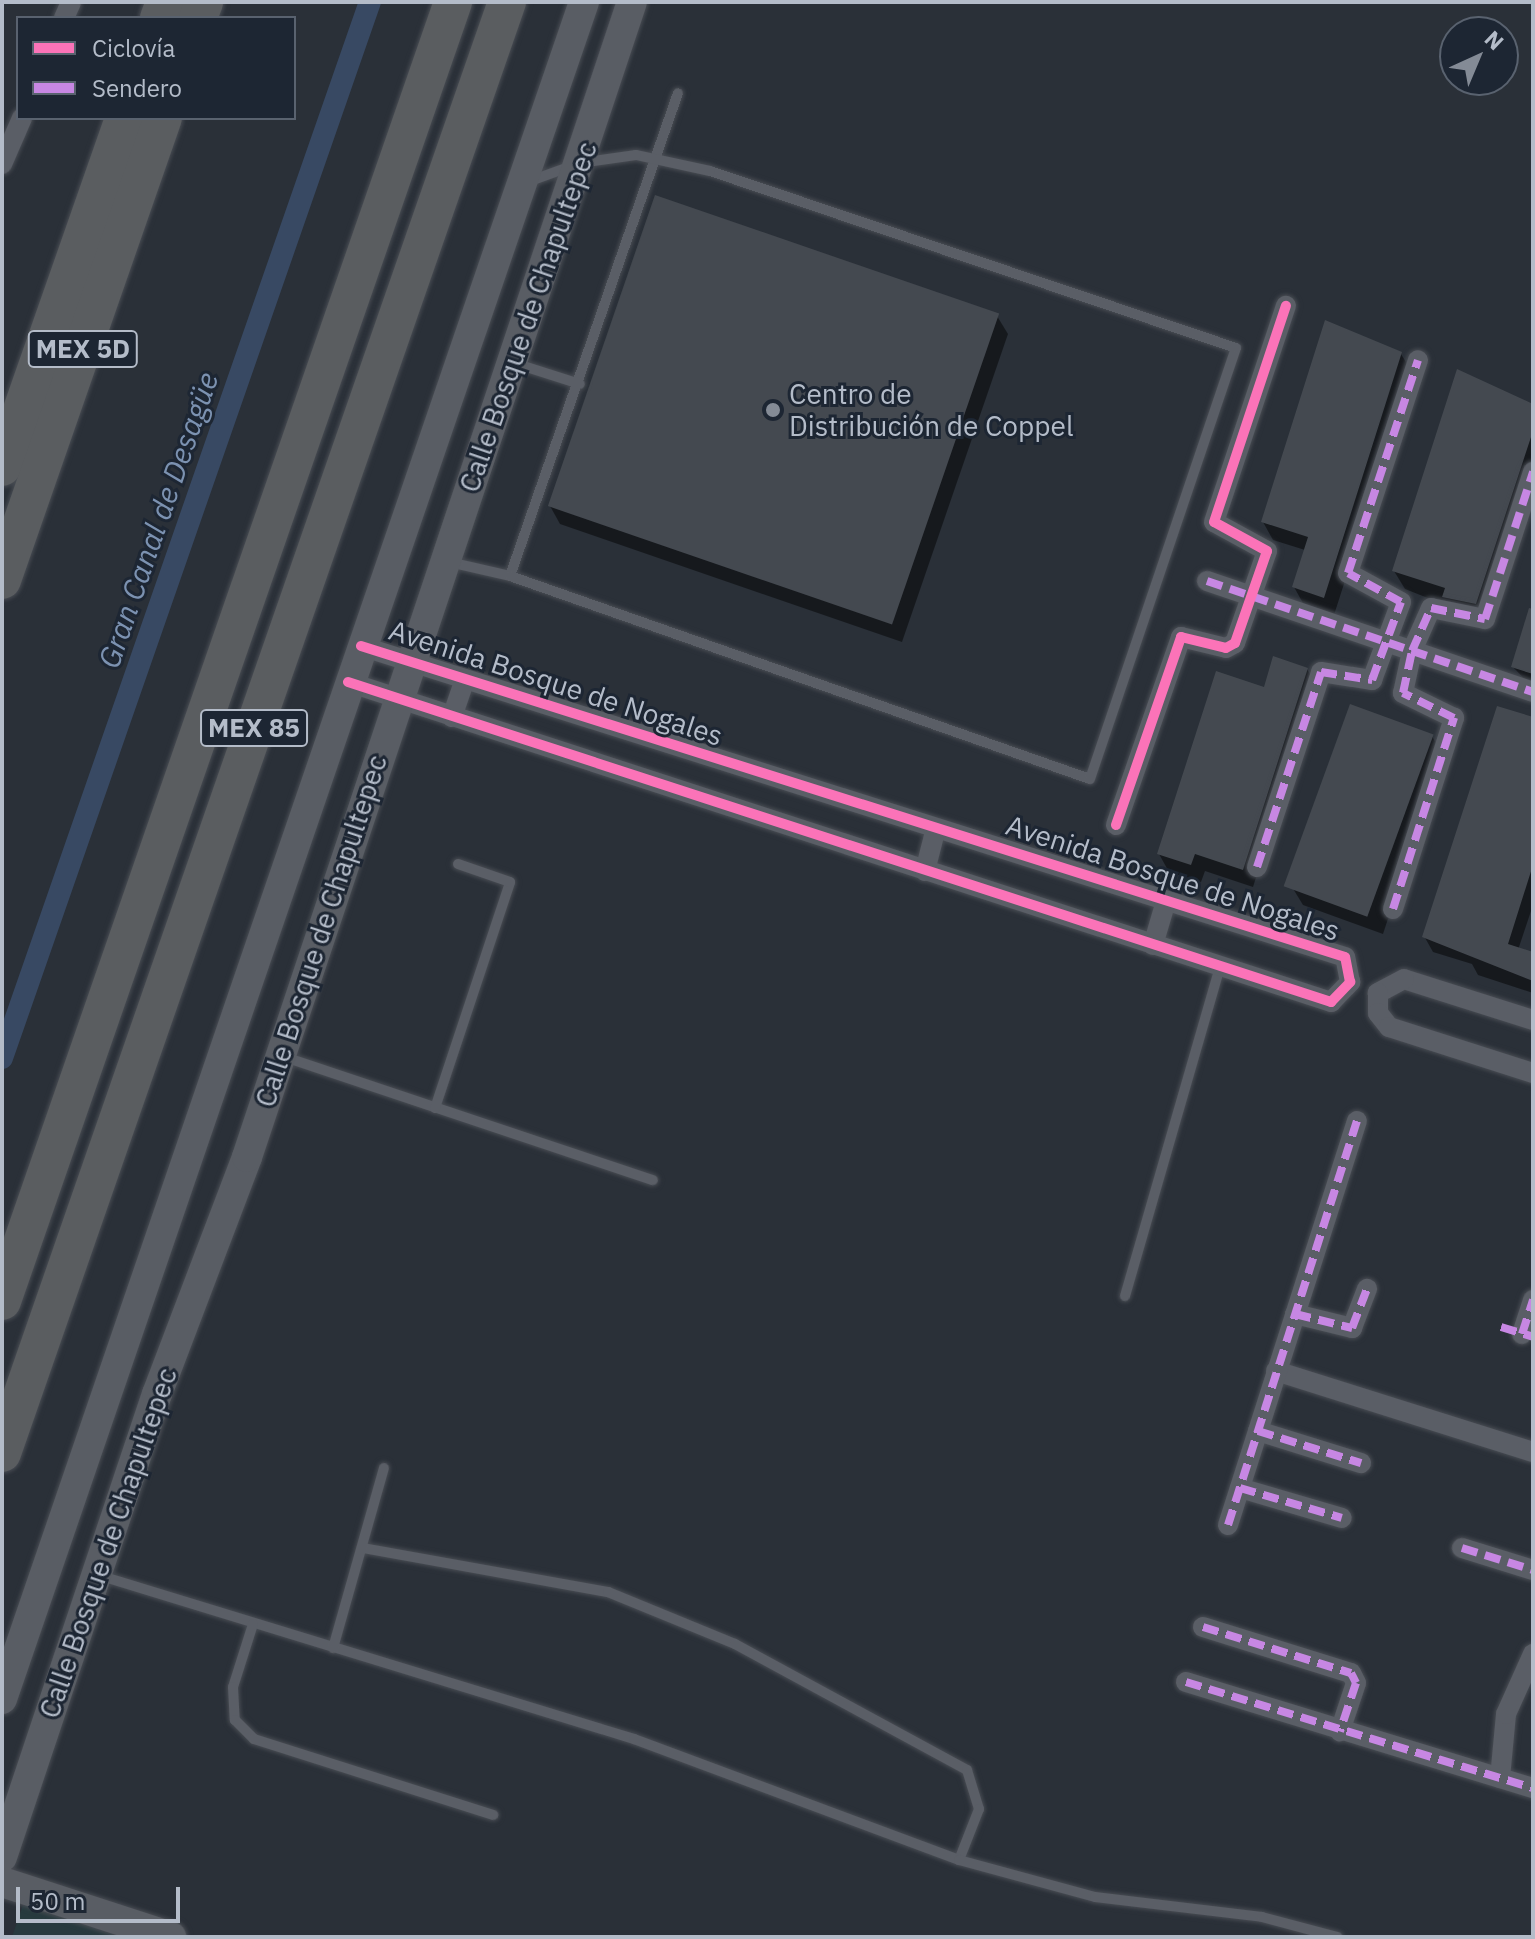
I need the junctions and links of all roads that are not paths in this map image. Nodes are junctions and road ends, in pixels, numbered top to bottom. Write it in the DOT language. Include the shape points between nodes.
graph roads {
  1 [pos="453,2"];
  2 [pos="507,2"];
  3 [pos="584,2"];
  4 [pos="632,2"];
  5 [pos="678,93"];
  6 [pos="21,120"];
  7 [pos="123,120"];
  8 [pos="162,120"];
  9 [pos="652,159"];
  10 [pos="580,163"];
  11 [pos="2,164"];
  12 [pos="524,183"];
  13 [pos="1286,306"];
  14 [pos="1418,360"];
  15 [pos="512,363"];
  16 [pos="580,384"];
  17 [pos="2,467"];
  18 [pos="1533,472"];
  19 [pos="445,562"];
  20 [pos="510,576"];
  21 [pos="2,580"];
  22 [pos="1207,581"];
  23 [pos="1252,596"];
  24 [pos="1387,642"];
  25 [pos="361,646"];
  26 [pos="1412,651"];
  27 [pos="411,662"];
  28 [pos="465,679"];
  29 [pos="348,682"];
  30 [pos="1533,692"];
  31 [pos="398,699"];
  32 [pos="452,717"];
  33 [pos="1116,825"];
  34 [pos="936,828"];
  35 [pos="458,864"];
  36 [pos="1257,867"];
  37 [pos="925,871"];
  38 [pos="1166,901"];
  39 [pos="1393,909"];
  40 [pos="1153,945"];
  41 [pos="1220,966"];
  42 [pos="1533,1020"];
  43 [pos="280,1055"];
  44 [pos="1533,1073"];
  45 [pos="435,1108"];
  46 [pos="1357,1121"];
  47 [pos="653,1180"];
  48 [pos="1367,1289"];
  49 [pos="1125,1296"];
  50 [pos="1533,1300"];
  51 [pos="2,1301"];
  52 [pos="1295,1314"];
  53 [pos="1501,1327"];
  54 [pos="1528,1336"];
  55 [pos="1276,1371"];
  56 [pos="1258,1431"];
  57 [pos="1533,1452"];
  58 [pos="2,1453"];
  59 [pos="1361,1463"];
  60 [pos="384,1468"];
  61 [pos="1240,1488"];
  62 [pos="1342,1518"];
  63 [pos="1228,1525"];
  64 [pos="363,1548"];
  65 [pos="1462,1548"];
  66 [pos="1533,1570"];
  67 [pos="96,1574"];
  68 [pos="253,1624"];
  69 [pos="1203,1627"];
  70 [pos="333,1648"];
  71 [pos="1533,1654"];
  72 [pos="1186,1682"];
  73 [pos="2,1699"];
  74 [pos="1340,1731"];
  75 [pos="1500,1778"];
  76 [pos="1533,1788"];
  77 [pos="493,1815"];
  78 [pos="2,1857"];
  79 [pos="959,1860"];
  80 [pos="2,1882"];
  81 [pos="156,1935"];
  82 [pos="1337,1937"];
  1 -- 51 [label="highway, MEX 85"];
  2 -- 58 [label="highway, MEX 85"];
  3 -- 12 [label="main road, Calle Bosque de Chapultepec"];
  4 -- 10 [label="main road, Calle Bosque de Chapultepec"];
  5 -- 9 [label="lane"];
  6 -- 11 [label="street"];
  7 -- 17 [label="highway, MEX 5D"];
  8 -- 21 [label="highway, MEX 5D"];
  9 -- 10 [label="lane"];
  9 -- 16 [label="lane"];
  9 -- 20 [label="lane" via="710,171 1236,348 1090,779"];
  10 -- 12 [label="lane"];
  10 -- 15 [label="main road, Calle Bosque de Chapultepec"];
  12 -- 25 [label="main road, Calle Bosque de Chapultepec"];
  13 -- 23 [label="street" via="1214,522 1265,546"];
  14 -- 24 [label="street" via="1348,573 1400,598"];
  15 -- 16 [label="lane"];
  15 -- 19 [label="main road, Calle Bosque de Chapultepec"];
  16 -- 20 [label="lane"];
  18 -- 26 [label="street" via="1485,619 1431,608"];
  19 -- 20 [label="lane"];
  19 -- 27 [label="main road, Calle Bosque de Chapultepec"];
  22 -- 23 [label="street"];
  23 -- 24 [label="street"];
  23 -- 33 [label="street" via="1231,647 1181,637"];
  24 -- 26 [label="street"];
  24 -- 36 [label="street" via="1368,683 1321,672"];
  25 -- 27 [label="street, Avenida Bosque de Nogales"];
  25 -- 29 [label="main road, Calle Bosque de Chapultepec"];
  26 -- 30 [label="street"];
  26 -- 39 [label="street" via="1403,693 1454,718"];
  27 -- 28 [label="street, Avenida Bosque de Nogales"];
  27 -- 31 [label="main road, Calle Bosque de Chapultepec"];
  28 -- 32 [label="street, Avenida Bosque de Nogales"];
  28 -- 34 [label="street, Avenida Bosque de Nogales"];
  29 -- 31 [label="street, Avenida Bosque de Nogales"];
  29 -- 73 [label="main road, Calle Bosque de Chapultepec"];
  31 -- 32 [label="street, Avenida Bosque de Nogales"];
  31 -- 43 [label="main road, Calle Bosque de Chapultepec"];
  32 -- 37 [label="street, Avenida Bosque de Nogales"];
  34 -- 37 [label="street"];
  34 -- 38 [label="street, Avenida Bosque de Nogales"];
  35 -- 45 [label="lane" via="510,882"];
  37 -- 40 [label="street, Avenida Bosque de Nogales"];
  38 -- 40 [label="street, Avenida Bosque de Nogales"];
  38 -- 41 [label="street, Avenida Bosque de Nogales" via="1345,957 1352,970 1331,1002"];
  40 -- 41 [label="street, Avenida Bosque de Nogales"];
  41 -- 49 [label="lane"];
  42 -- 44 [label="street" via="1404,979 1378,993 1378,1013 1389,1027"];
  43 -- 45 [label="lane"];
  43 -- 67 [label="main road, Calle Bosque de Chapultepec"];
  45 -- 47 [label="lane"];
  46 -- 52 [label="street"];
  48 -- 52 [label="street" via="1352,1328"];
  50 -- 54 [label="street"];
  52 -- 55 [label="street"];
  53 -- 54 [label="street"];
  55 -- 56 [label="street"];
  55 -- 57 [label="street"];
  56 -- 59 [label="street"];
  56 -- 61 [label="street"];
  60 -- 64 [label="lane"];
  61 -- 62 [label="street"];
  61 -- 63 [label="street"];
  64 -- 70 [label="lane"];
  64 -- 79 [label="lane" via="608,1592 735,1644 967,1770 979,1809"];
  65 -- 66 [label="street"];
  67 -- 68 [label="lane"];
  67 -- 78 [label="main road, Calle Bosque de Chapultepec"];
  68 -- 70 [label="lane"];
  68 -- 77 [label="lane" via="233,1687 235,1720 254,1739"];
  69 -- 74 [label="street" via="1351,1673 1356,1683"];
  70 -- 79 [label="lane" via="634,1739"];
  71 -- 75 [label="street" via="1506,1714"];
  72 -- 74 [label="street"];
  74 -- 75 [label="street"];
  75 -- 76 [label="street"];
  79 -- 82 [label="lane" via="1095,1897 1262,1917"];
  80 -- 81 [label="main road"];
}
